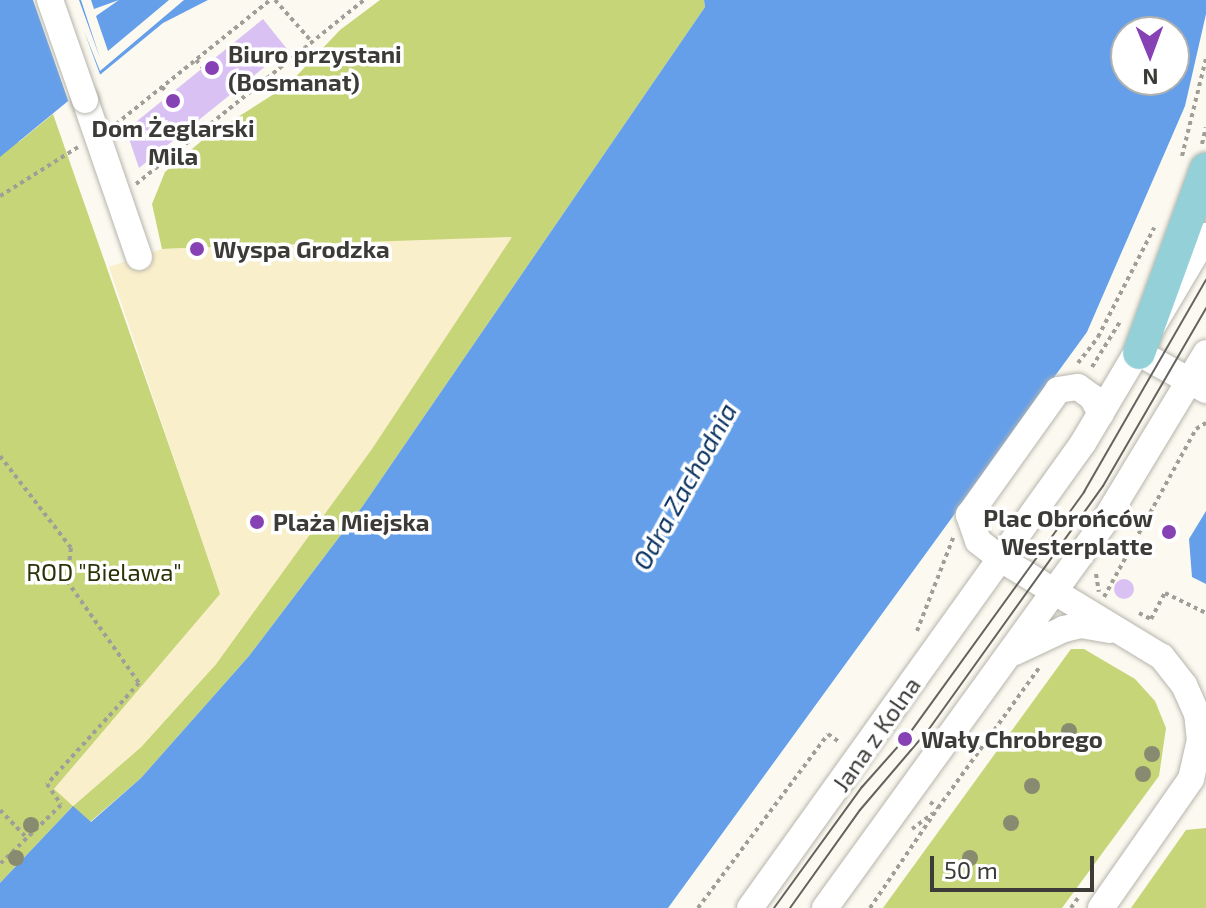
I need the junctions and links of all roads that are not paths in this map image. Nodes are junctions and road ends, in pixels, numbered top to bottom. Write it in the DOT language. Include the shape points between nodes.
graph roads {
  1 [pos="50,0"];
  2 [pos="1193,164"];
  3 [pos="1206,236"];
  4 [pos="139,257"];
  5 [pos="1125,346"];
  6 [pos="1206,353"];
  7 [pos="1198,386"];
  8 [pos="1101,414"];
  9 [pos="1001,559"];
  10 [pos="1053,593"];
  11 [pos="1132,638"];
  12 [pos="1007,658"];
  13 [pos="1090,902"];
  14 [pos="750,908"];
  15 [pos="825,908"];
  1 -- 4 [label="street, bridge"];
  2 -- 5 [label="main road"];
  3 -- 5 [label="street, Jana z Kolna"];
  5 -- 7 [label="street"];
  5 -- 8 [label="street, Jana z Kolna"];
  6 -- 7 [label="street"];
  7 -- 10 [label="street"];
  8 -- 9 [label="street, Jana z Kolna"];
  8 -- 9 [label="street" via="1092,397 1068,389 969,515 978,541"];
  9 -- 10 [label="street"];
  9 -- 14 [label="street, Jana z Kolna"];
  10 -- 11 [label="street"];
  10 -- 12 [label="street"];
  11 -- 12 [label="street" via="1081,625 1042,637"];
  11 -- 13 [label="street" via="1178,675 1197,714 1200,741 1183,794"];
  12 -- 15 [label="street"];
}
